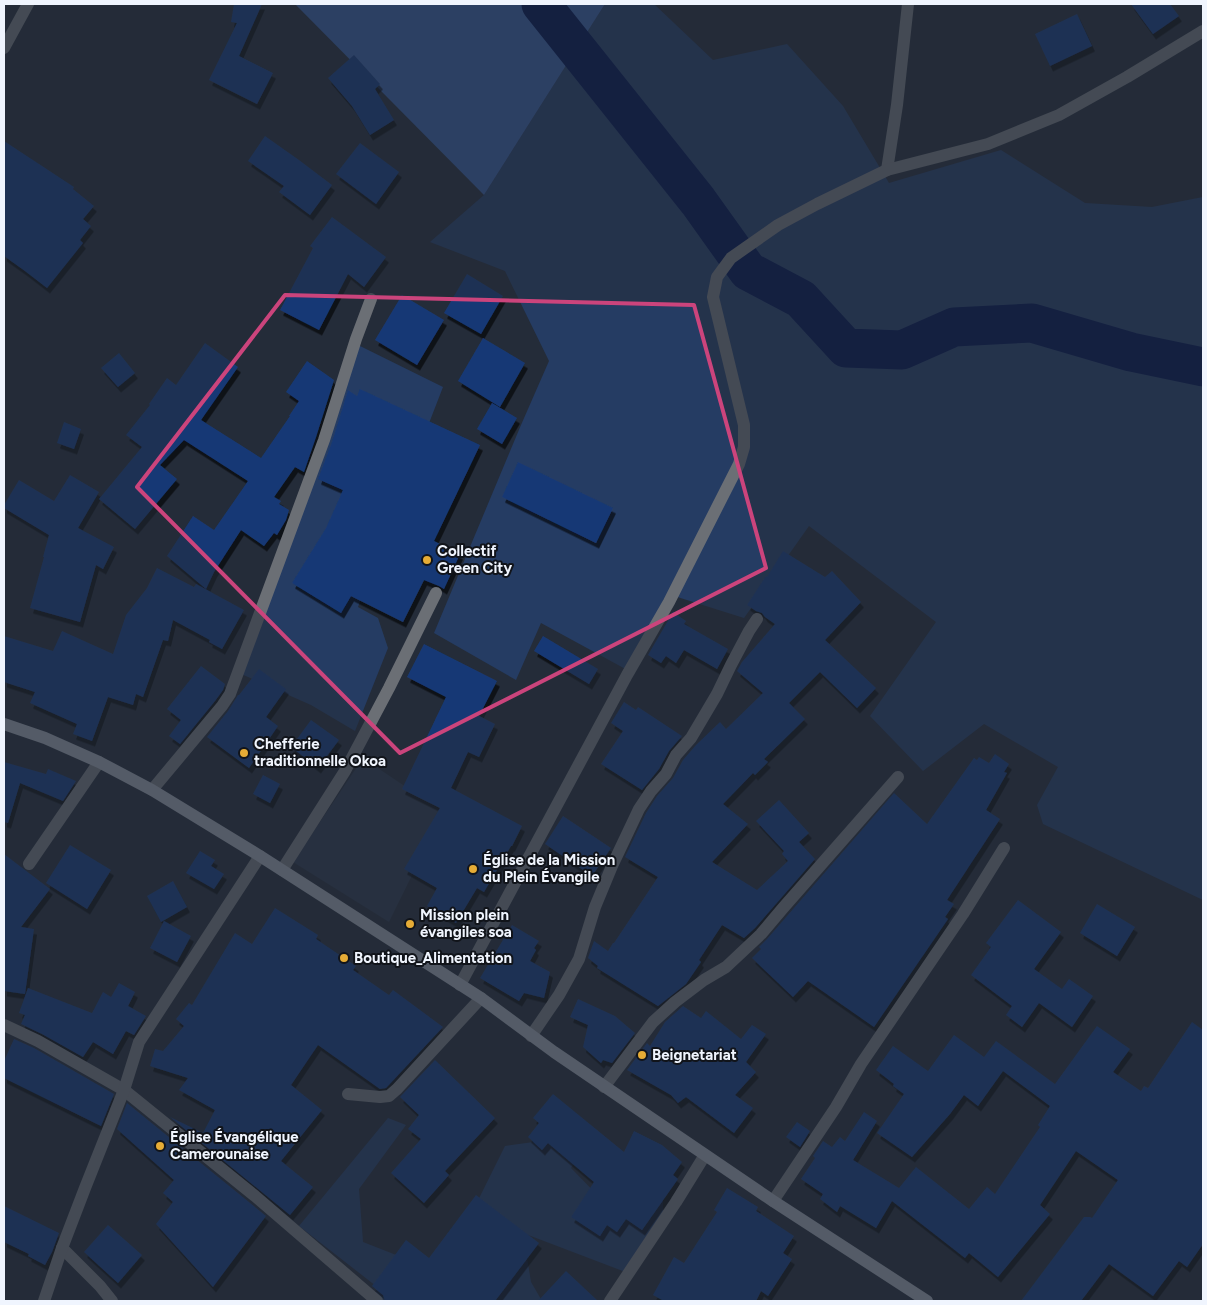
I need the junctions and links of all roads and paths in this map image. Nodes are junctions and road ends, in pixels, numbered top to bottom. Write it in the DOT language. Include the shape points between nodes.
graph roads {
  1 [pos="28,4"];
  2 [pos="908,4"];
  3 [pos="1203,31"];
  4 [pos="4,48"];
  5 [pos="887,170"];
  6 [pos="371,299"];
  7 [pos="436,593"];
  8 [pos="758,619"];
  9 [pos="4,724"];
  10 [pos="98,762"];
  11 [pos="898,777"];
  12 [pos="152,790"];
  13 [pos="1004,848"];
  14 [pos="260,856"];
  15 [pos="29,864"];
  16 [pos="282,870"];
  17 [pos="460,984"];
  18 [pos="481,998"];
  19 [pos="4,1025"];
  20 [pos="531,1036"];
  21 [pos="604,1087"];
  22 [pos="124,1090"];
  23 [pos="348,1094"];
  24 [pos="705,1155"];
  25 [pos="773,1201"];
  26 [pos="62,1248"];
  27 [pos="44,1301"];
  28 [pos="112,1301"];
  29 [pos="377,1301"];
  30 [pos="610,1301"];
  31 [pos="927,1301"];
  1 -- 4 [label="street"];
  2 -- 5 [label="street"];
  3 -- 5 [label="street" via="1059,115 988,144"];
  5 -- 17 [label="street" via="778,225 731,258 717,277 713,297 744,426 744,447 739,464 669,602"];
  6 -- 12 [label="street" via="324,440 230,694"];
  7 -- 16 [label="street" via="345,771"];
  8 -- 20 [label="street" via="691,738 639,809 595,907 579,959"];
  9 -- 10 [label="main road"];
  10 -- 12 [label="main road"];
  10 -- 15 [label="street"];
  11 -- 21 [label="street" via="761,934 726,967 674,1002 653,1022"];
  12 -- 14 [label="main road"];
  13 -- 25 [label="street"];
  14 -- 16 [label="main road"];
  14 -- 22 [label="street" via="140,1042"];
  16 -- 17 [label="main road"];
  17 -- 18 [label="main road"];
  18 -- 20 [label="main road"];
  18 -- 23 [label="street" via="389,1096"];
  19 -- 22 [label="street"];
  20 -- 21 [label="main road"];
  21 -- 24 [label="main road"];
  22 -- 26 [label="street"];
  22 -- 29 [label="street"];
  24 -- 25 [label="main road"];
  24 -- 30 [label="street"];
  25 -- 31 [label="main road"];
  26 -- 27 [label="street"];
  26 -- 28 [label="street"];
}
